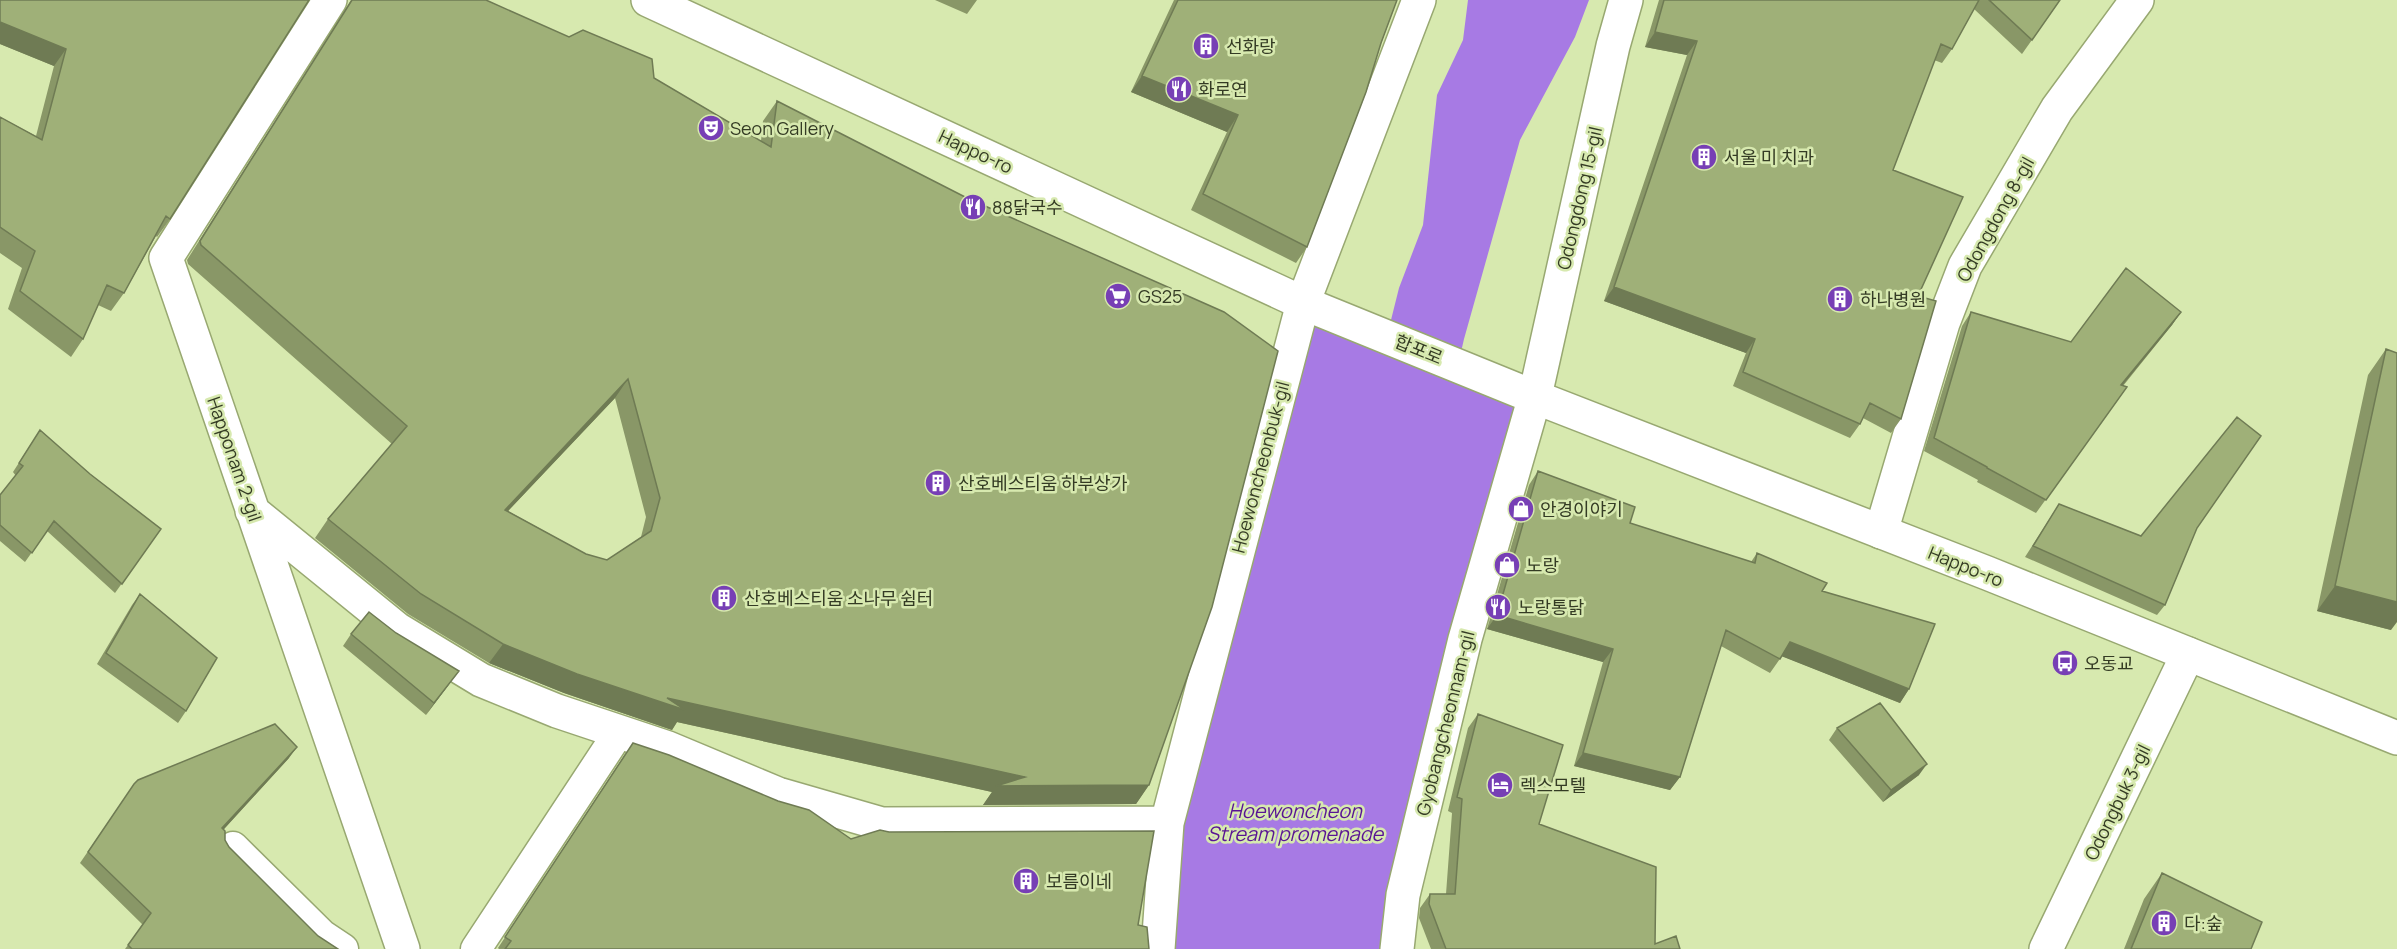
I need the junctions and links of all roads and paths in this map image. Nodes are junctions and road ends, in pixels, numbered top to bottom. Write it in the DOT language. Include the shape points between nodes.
graph roads {
  1 [pos="330,0"];
  2 [pos="648,0"];
  3 [pos="1419,0"];
  4 [pos="1626,0"];
  5 [pos="2137,0"];
  6 [pos="1303,303"];
  7 [pos="1534,396"];
  8 [pos="252,510"];
  9 [pos="1881,532"];
  10 [pos="2188,654"];
  11 [pos="619,732"];
  12 [pos="2397,738"];
  13 [pos="1167,823"];
  14 [pos="233,847"];
  15 [pos="343,949"];
  16 [pos="403,949"];
  17 [pos="476,949"];
  18 [pos="1158,949"];
  19 [pos="1397,949"];
  20 [pos="2046,949"];
  1 -- 8 [label="street, Happonam 2-gil" via="166,258"];
  2 -- 6 [label="street, Happo-ro"];
  3 -- 6 [label="street, Hoewoncheonbuk-gil"];
  4 -- 7 [label="street, Odongdong 15-gil"];
  5 -- 9 [label="street, Odongdong 8-gil" via="2057,109 1965,266 1943,323"];
  6 -- 7 [label="street, 합포로"];
  6 -- 13 [label="street, Hoewoncheonbuk-gil"];
  7 -- 9 [label="street, Happo-ro"];
  7 -- 19 [label="street, Gyobangcheonnam-gil" via="1465,639 1403,895"];
  8 -- 11 [label="street" via="397,629 471,674 557,711"];
  8 -- 16 [label="street, Happonam 2-gil"];
  9 -- 10 [label="street, Happo-ro"];
  10 -- 12 [label="street, Happo-ro"];
  10 -- 20 [label="street, Odongbuk 3-gil"];
  11 -- 13 [label="street" via="778,794 882,824"];
  11 -- 17 [label="street"];
  13 -- 18 [label="street, Hoewoncheonbuk-gil"];
  14 -- 15 [label="street" via="322,935"];
}
